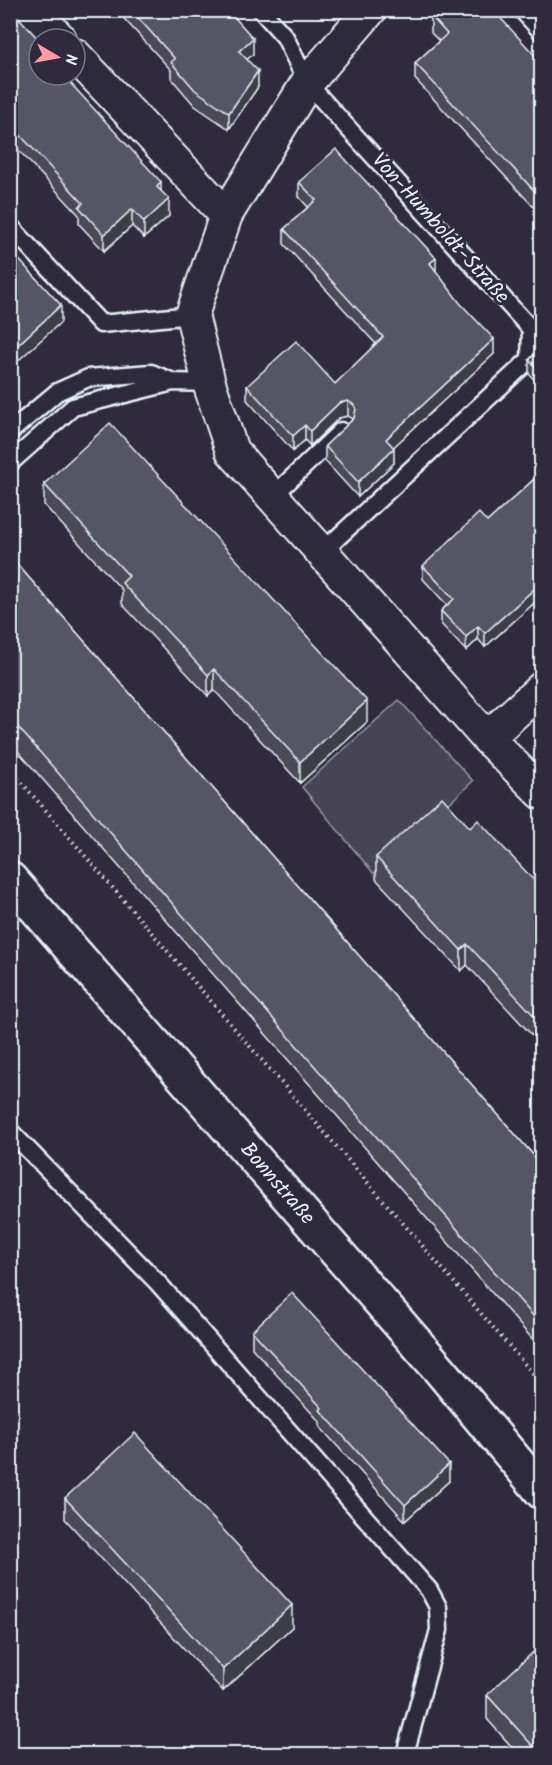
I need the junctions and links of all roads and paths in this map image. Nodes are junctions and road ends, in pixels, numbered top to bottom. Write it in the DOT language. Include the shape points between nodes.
graph roads {
  1 [pos="33,10"];
  2 [pos="261,10"];
  3 [pos="370,10"];
  4 [pos="522,10"];
  5 [pos="49,27"];
  6 [pos="542,32"];
  7 [pos="87,68"];
  8 [pos="307,84"];
  9 [pos="226,215"];
  10 [pos="10,226"];
  11 [pos="192,315"];
  12 [pos="536,330"];
  13 [pos="173,382"];
  14 [pos="209,383"];
  15 [pos="346,426"];
  16 [pos="10,432"];
  17 [pos="10,463"];
  18 [pos="272,496"];
  19 [pos="321,553"];
  20 [pos="537,699"];
  21 [pos="487,738"];
  22 [pos="10,769"];
  23 [pos="542,793"];
  24 [pos="10,879"];
  25 [pos="10,1131"];
  26 [pos="542,1384"];
  27 [pos="542,1492"];
  28 [pos="405,1755"];
  1 -- 5 [label="street"];
  2 -- 8 [label="lane, Von-Humboldt-Straße" via="285,37"];
  3 -- 8 [label="street"];
  4 -- 6 [label="lane"];
  7 -- 9 [label="street"];
  8 -- 9 [label="street"];
  8 -- 12 [label="lane, Von-Humboldt-Straße"];
  9 -- 11 [label="street"];
  10 -- 11 [label="lane" via="101,324"];
  11 -- 14 [label="street"];
  12 -- 19 [label="lane, Von-Humboldt-Straße" via="530,359"];
  13 -- 14 [label="lane"];
  13 -- 16 [label="lane" via="151,373 88,378 57,392"];
  13 -- 17 [label="lane" via="73,407"];
  14 -- 18 [label="street" via="232,451"];
  15 -- 18 [label="lane"];
  18 -- 19 [label="street"];
  19 -- 21 [label="street"];
  20 -- 21 [label="street"];
  21 -- 23 [label="street"];
  22 -- 26 [label="path"];
  24 -- 27 [label="main road, Bonnstraße"];
  25 -- 28 [label="lane" via="158,1283 429,1590 438,1607 439,1630"];
}
